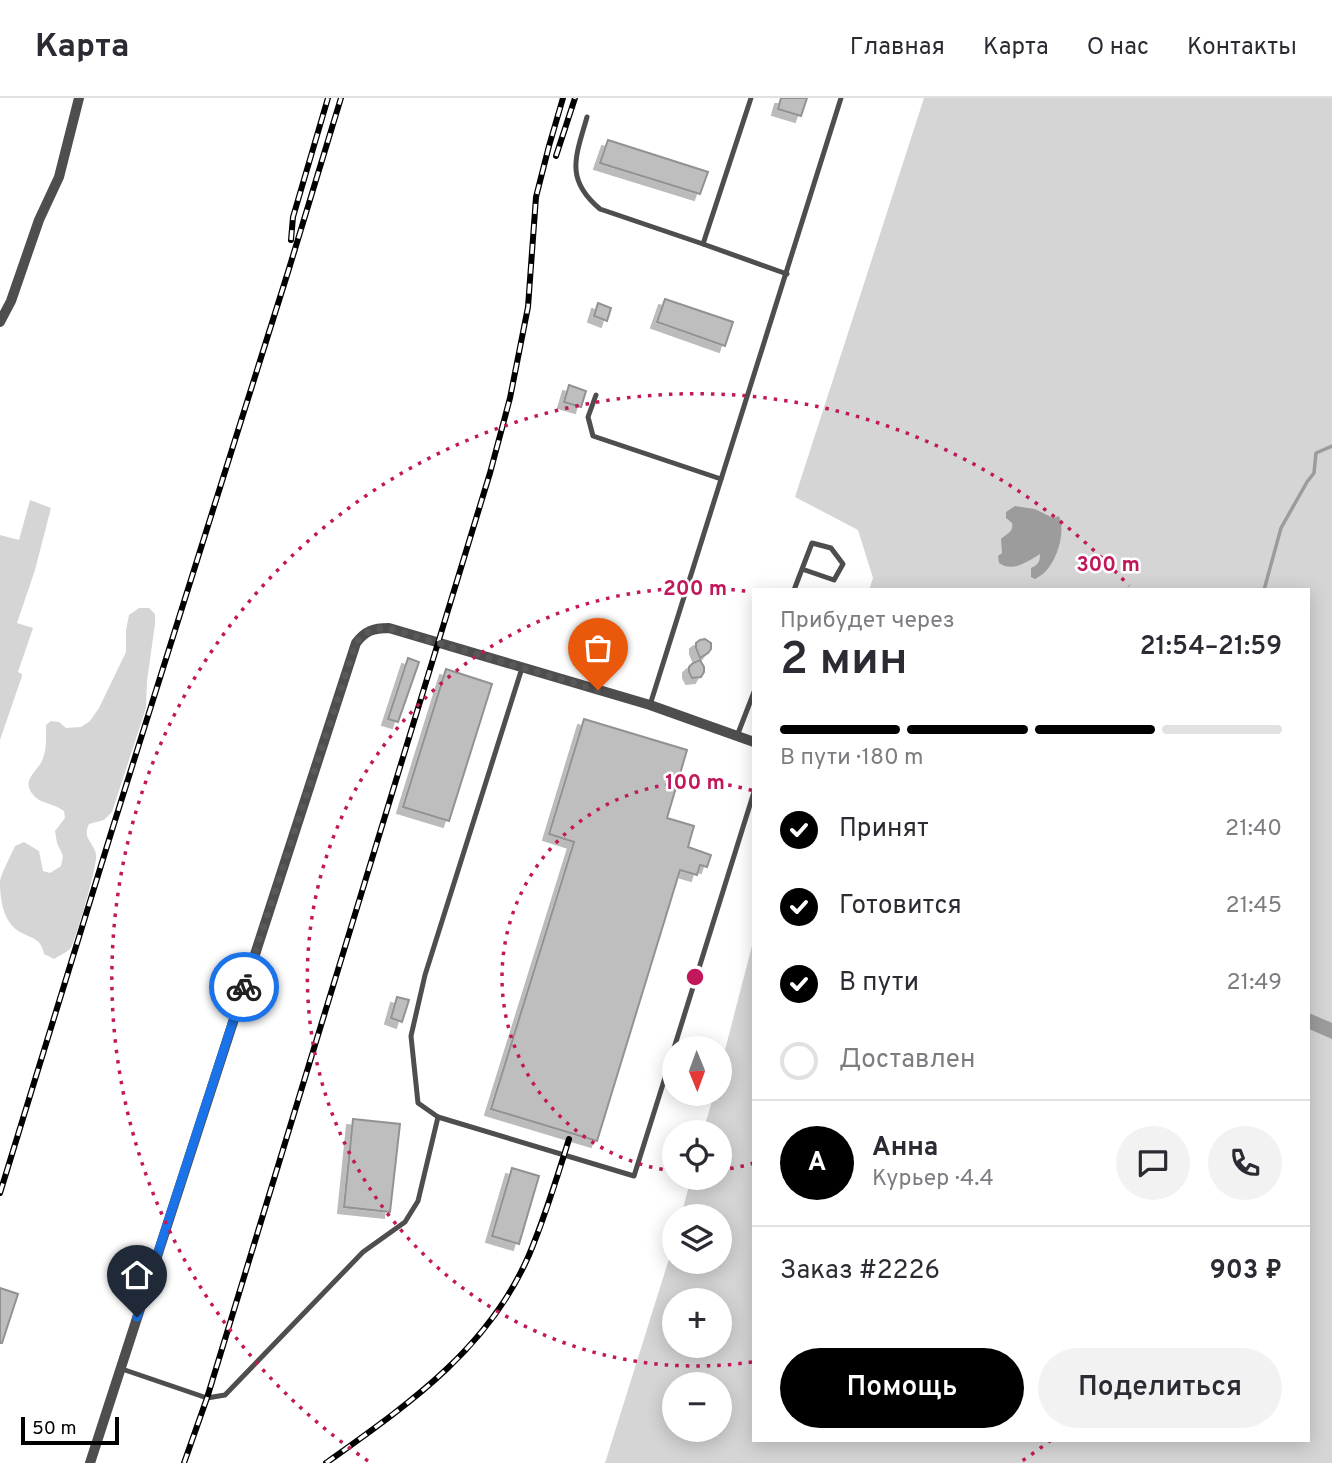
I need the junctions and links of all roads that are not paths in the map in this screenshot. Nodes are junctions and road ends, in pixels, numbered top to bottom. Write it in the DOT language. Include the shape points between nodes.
graph roads {
  1 [pos="79,98"];
  2 [pos="751,98"];
  3 [pos="841,98"];
  4 [pos="587,117"];
  5 [pos="703,244"];
  6 [pos="787,274"];
  7 [pos="0,322"];
  8 [pos="596,395"];
  9 [pos="722,479"];
  10 [pos="802,569"];
  11 [pos="795,588"];
  12 [pos="522,668"];
  13 [pos="752,697"];
  14 [pos="650,705"];
  15 [pos="737,736"];
  16 [pos="752,741"];
  17 [pos="752,799"];
  18 [pos="678,1036"];
  19 [pos="662,1087"];
  20 [pos="438,1118"];
  21 [pos="121,1369"];
  22 [pos="90,1463"];
  1 -- 7 [label="street" via="59,177"];
  2 -- 5 [label="lane"];
  3 -- 6 [label="lane"];
  4 -- 5 [label="lane" via="575,159 579,185 589,200 600,209"];
  5 -- 6 [label="lane"];
  6 -- 9 [label="lane"];
  8 -- 9 [label="lane" via="589,417 593,436"];
  9 -- 14 [label="lane"];
  10 -- 10 [label="lane" via="812,543 831,548 843,564 834,580"];
  10 -- 11 [label="lane"];
  12 -- 14 [label="street"];
  12 -- 20 [label="lane" via="425,975 411,1036 418,1103"];
  12 -- 21 [label="street" via="388,628 369,630 356,643"];
  13 -- 15 [label="lane"];
  14 -- 15 [label="street"];
  15 -- 16 [label="street"];
  17 -- 18 [label="lane"];
  19 -- 20 [label="lane" via="634,1177"];
  20 -- 21 [label="lane" via="418,1201 405,1222 363,1252 225,1395 207,1398"];
  21 -- 22 [label="street"];
}
